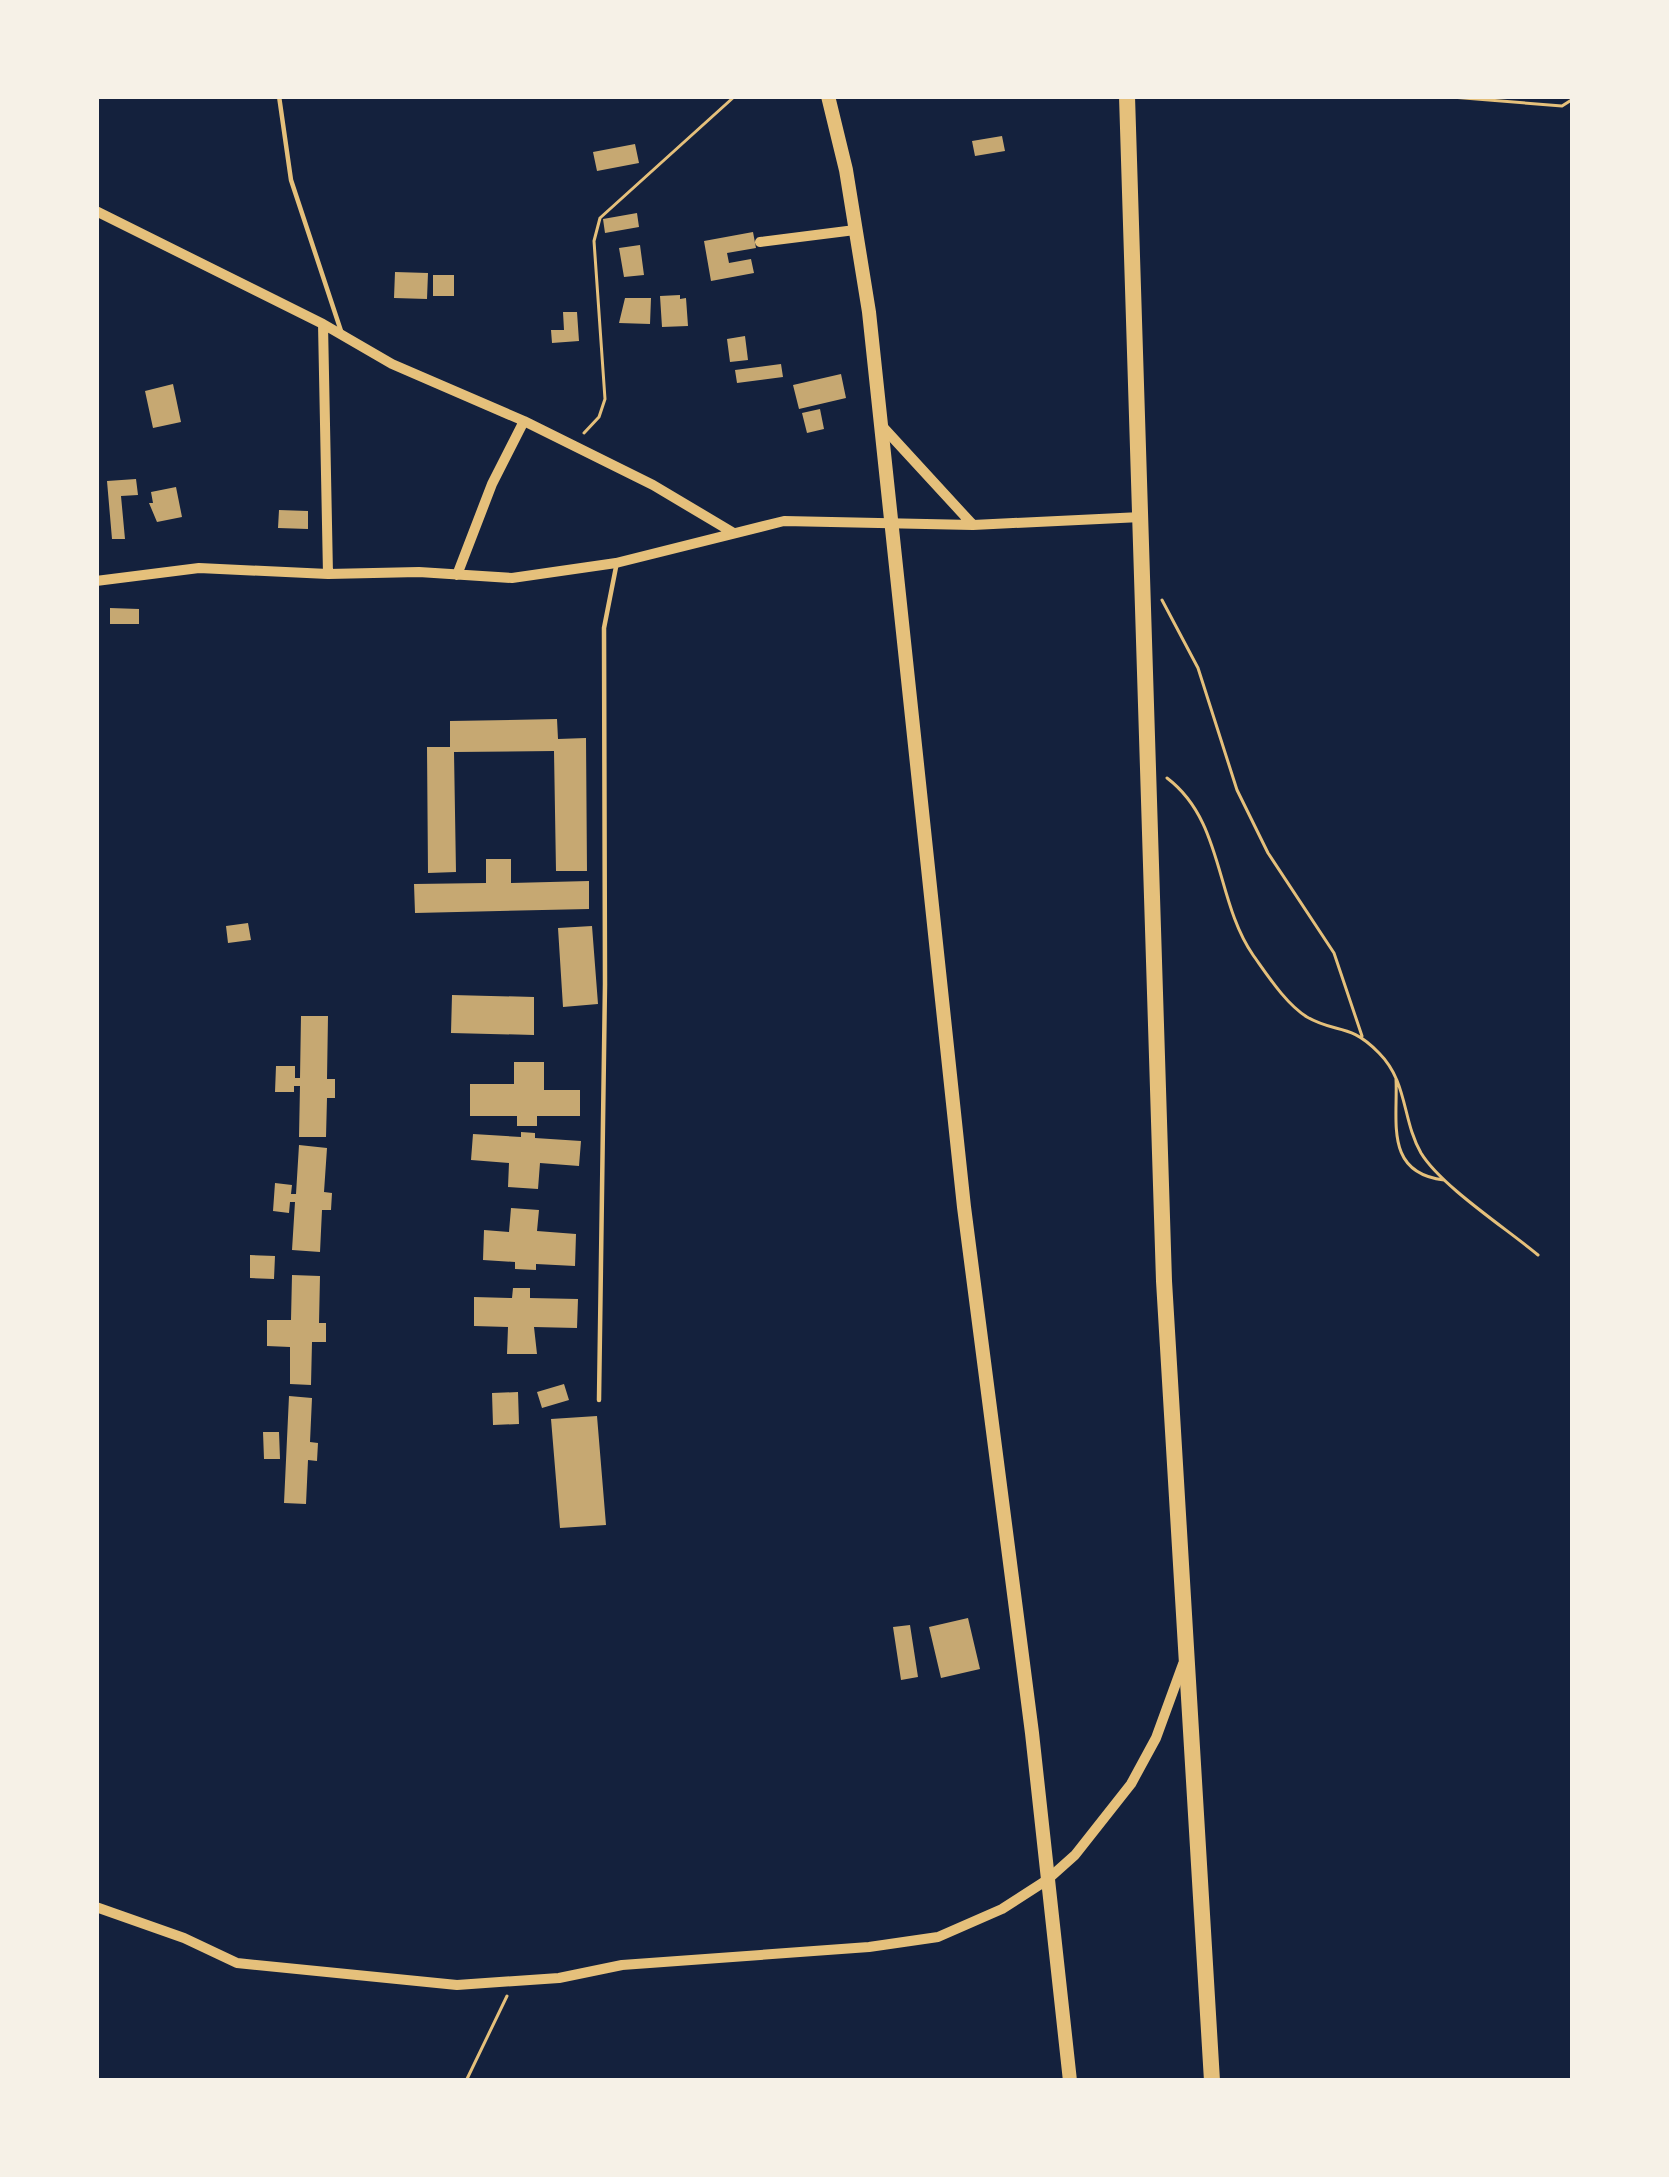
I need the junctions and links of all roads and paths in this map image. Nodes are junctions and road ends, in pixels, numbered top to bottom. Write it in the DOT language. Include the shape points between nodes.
graph roads {
  1 [pos="279,96"];
  2 [pos="735,96"];
  3 [pos="828,96"];
  4 [pos="1127,96"];
  5 [pos="1438,96"];
  6 [pos="1573,99"];
  7 [pos="96,211"];
  8 [pos="855,230"];
  9 [pos="760,242"];
  10 [pos="323,324"];
  11 [pos="343,337"];
  12 [pos="524,421"];
  13 [pos="882,426"];
  14 [pos="573,445"];
  15 [pos="1141,518"];
  16 [pos="890,524"];
  17 [pos="973,525"];
  18 [pos="732,532"];
  19 [pos="616,563"];
  20 [pos="328,574"];
  21 [pos="457,575"];
  22 [pos="96,581"];
  23 [pos="1161,598"];
  24 [pos="1145,764"];
  25 [pos="1363,1037"];
  26 [pos="1396,1075"];
  27 [pos="1446,1180"];
  28 [pos="1538,1255"];
  29 [pos="599,1400"];
  30 [pos="1188,1649"];
  31 [pos="1047,1880"];
  32 [pos="96,1905"];
  33 [pos="514,1983"];
  34 [pos="466,2081"];
  35 [pos="1070,2081"];
  36 [pos="1212,2081"];
  1 -- 11 [label="lane" via="291,180"];
  2 -- 14 [label="path" via="596,225 605,399"];
  3 -- 8 [label="street"];
  4 -- 15 [label="highway"];
  5 -- 6 [label="path" via="1562,106"];
  7 -- 10 [label="street"];
  8 -- 9 [label="street"];
  8 -- 13 [label="street"];
  10 -- 11 [label="street"];
  10 -- 20 [label="street"];
  11 -- 12 [label="street"];
  12 -- 14 [label="street"];
  12 -- 21 [label="street"];
  13 -- 16 [label="street"];
  13 -- 17 [label="street"];
  14 -- 18 [label="street"];
  15 -- 17 [label="street"];
  15 -- 24 [label="highway"];
  16 -- 17 [label="street"];
  16 -- 18 [label="street" via="818,519"];
  16 -- 31 [label="street"];
  18 -- 19 [label="street"];
  19 -- 21 [label="street" via="512,578"];
  19 -- 29 [label="lane" via="604,628"];
  20 -- 21 [label="street"];
  20 -- 22 [label="street" via="199,568"];
  23 -- 25 [label="path" via="1198,668 1237,790 1276,868 1334,953"];
  24 -- 25 [label="path" via="1197,809 1236,927 1272,981 1307,1017"];
  24 -- 30 [label="highway" via="1164,1281"];
  25 -- 26 [label="path"];
  26 -- 27 [label="path" via="1421,1153"];
  26 -- 27 [label="path" via="1399,1150 1428,1177"];
  27 -- 28 [label="path"];
  30 -- 31 [label="street" via="1130,1784"];
  30 -- 36 [label="highway"];
  31 -- 33 [label="street" via="938,1937 622,1965"];
  31 -- 35 [label="street"];
  32 -- 33 [label="street" via="237,1963 457,1985"];
  33 -- 34 [label="path"];
}
